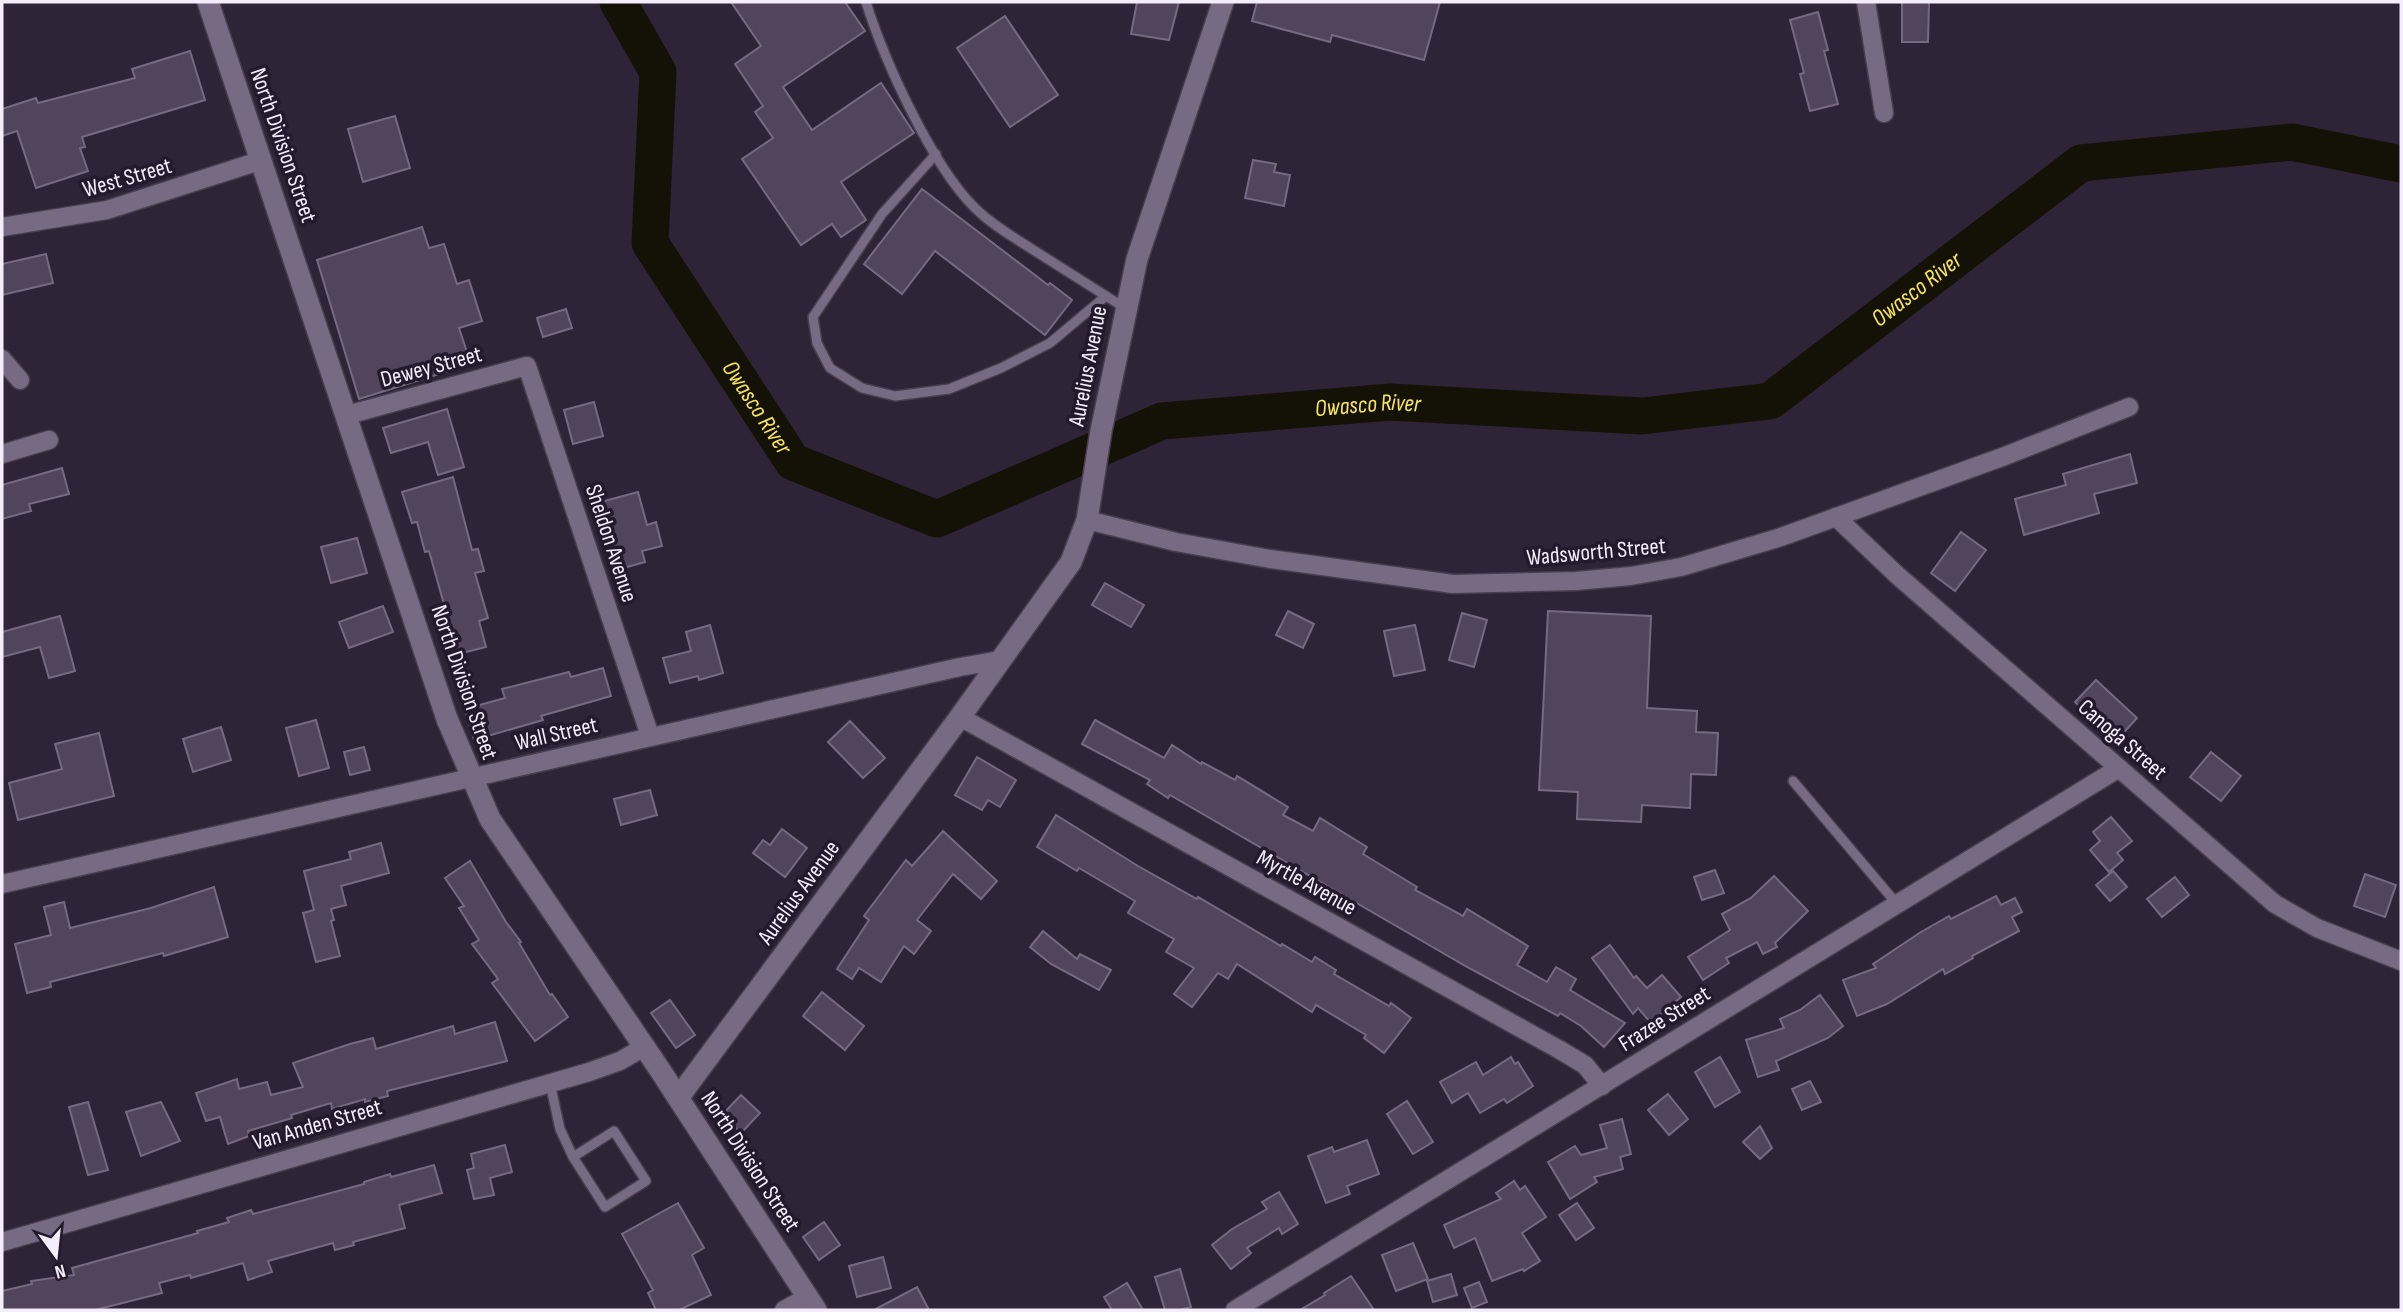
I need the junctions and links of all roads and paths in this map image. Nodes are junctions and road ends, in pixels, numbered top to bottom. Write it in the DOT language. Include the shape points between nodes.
graph roads {
  1 [pos="208,2"];
  2 [pos="866,2"];
  3 [pos="1223,2"];
  4 [pos="1866,2"];
  5 [pos="1884,113"];
  6 [pos="936,154"];
  7 [pos="262,160"];
  8 [pos="2,227"];
  9 [pos="1106,296"];
  10 [pos="1125,308"];
  11 [pos="2,359"];
  12 [pos="527,366"];
  13 [pos="20,380"];
  14 [pos="2129,407"];
  15 [pos="347,415"];
  16 [pos="49,440"];
  17 [pos="2,454"];
  18 [pos="1089,512"];
  19 [pos="1836,517"];
  20 [pos="1000,660"];
  21 [pos="960,717"];
  22 [pos="650,736"];
  23 [pos="2119,768"];
  24 [pos="470,777"];
  25 [pos="1793,781"];
  26 [pos="2,884"];
  27 [pos="1897,904"];
  28 [pos="2401,961"];
  29 [pos="644,1047"];
  30 [pos="550,1083"];
  31 [pos="1602,1086"];
  32 [pos="678,1098"];
  33 [pos="573,1157"];
  34 [pos="2,1242"];
  35 [pos="812,1304"];
  36 [pos="784,1310"];
  37 [pos="1236,1310"];
  1 -- 7 [label="street, North Division Street"];
  2 -- 6 [label="lane" via="875,31"];
  3 -- 10 [label="street, Aurelius Avenue" via="1137,259"];
  4 -- 5 [label="street"];
  6 -- 9 [label="lane" via="949,178 976,209"];
  6 -- 9 [label="lane" via="882,214 813,317 817,344 830,368 862,388 895,396 949,388 1049,343"];
  7 -- 8 [label="street, West Street" via="107,210"];
  7 -- 15 [label="street, North Division Street"];
  9 -- 10 [label="lane"];
  10 -- 18 [label="street, Aurelius Avenue"];
  11 -- 13 [label="street"];
  12 -- 15 [label="street, Dewey Street"];
  12 -- 22 [label="street, Sheldon Avenue"];
  14 -- 19 [label="street, Wadsworth Street"];
  15 -- 24 [label="street, North Division Street"];
  16 -- 17 [label="street"];
  18 -- 19 [label="street, Wadsworth Street" via="1176,542 1468,585 1576,581 1681,567"];
  18 -- 20 [label="street, Aurelius Avenue" via="1071,562"];
  19 -- 23 [label="street, Canoga Street"];
  20 -- 21 [label="street, Aurelius Avenue"];
  20 -- 22 [label="street, Wall Street"];
  21 -- 31 [label="street, Myrtle Avenue" via="1560,1050 1585,1065"];
  21 -- 32 [label="street, Aurelius Avenue"];
  22 -- 24 [label="street, Wall Street"];
  23 -- 27 [label="street, Frazee Street"];
  23 -- 28 [label="street, Canoga Street" via="2275,904 2317,928"];
  24 -- 26 [label="street, Wall Street"];
  24 -- 29 [label="street, North Division Street" via="490,820"];
  25 -- 27 [label="lane"];
  27 -- 31 [label="street, Frazee Street"];
  29 -- 30 [label="street, Van Anden Street" via="620,1061"];
  29 -- 32 [label="street, North Division Street"];
  30 -- 33 [label="lane" via="560,1129"];
  30 -- 34 [label="street, Van Anden Street"];
  31 -- 37 [label="street, Frazee Street"];
  32 -- 35 [label="street, North Division Street"];
  33 -- 33 [label="lane" via="605,1207 646,1181 614,1131"];
  35 -- 36 [label="street"];
}
